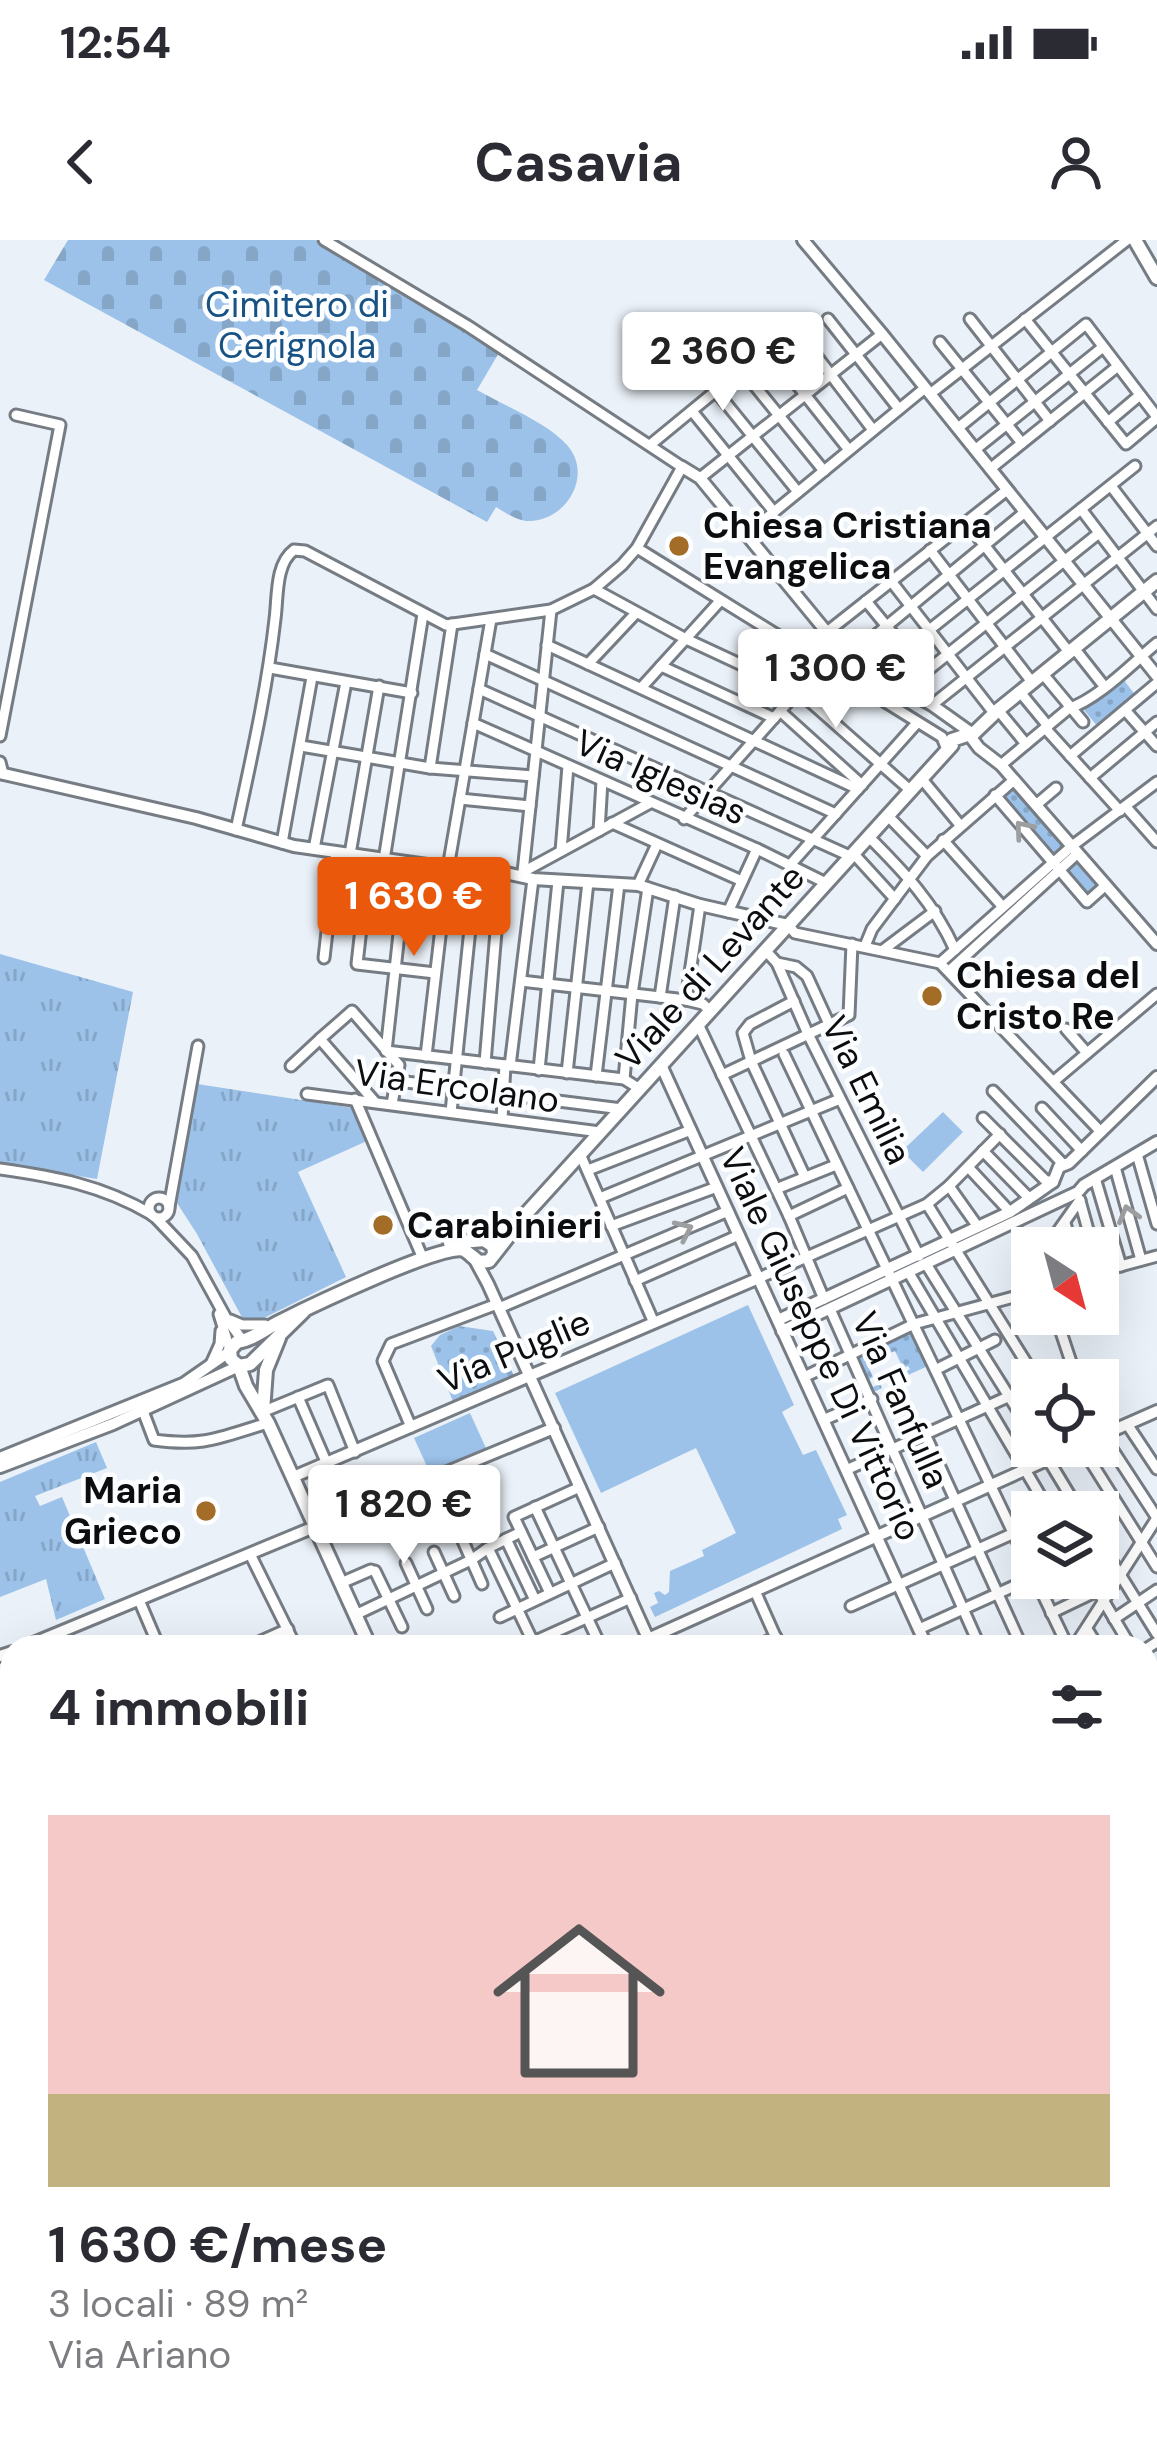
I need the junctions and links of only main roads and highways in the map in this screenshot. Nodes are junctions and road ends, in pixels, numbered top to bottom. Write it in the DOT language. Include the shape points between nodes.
graph roads {
  1 [pos="1131,240"];
  2 [pos="1157,278"];
  3 [pos="1157,581"];
  4 [pos="525,1215"];
  5 [pos="480,1241"];
  6 [pos="485,1257"];
  7 [pos="406,1264"];
  8 [pos="281,1328"];
  9 [pos="244,1341"];
  10 [pos="254,1358"];
  11 [pos="239,1366"];
  12 [pos="266,1417"];
  13 [pos="364,1635"];
  1 -- 2 [label="main road"];
  3 -- 4 [label="main road, Viale di Levante" via="947,746"];
  4 -- 5 [label="main road, Viale di Levante"];
  4 -- 6 [label="main road, Viale di Levante"];
  5 -- 6 [label="main road" via="472,1251"];
  5 -- 6 [label="main road" via="493,1246"];
  5 -- 7 [label="main road, Viale di Levante" via="447,1243"];
  6 -- 7 [label="main road, Viale di Levante" via="448,1250"];
  7 -- 8 [label="main road, Viale di Levante"];
  8 -- 9 [label="main road, Viale di Levante"];
  8 -- 10 [label="main road, Viale di Levante"];
  8 -- 12 [label="main road" via="266,1370"];
  9 -- 10 [label="main road"];
  9 -- 11 [label="main road" via="230,1351"];
  10 -- 11 [label="main road"];
  10 -- 12 [label="main road"];
  11 -- 12 [label="main road"];
  12 -- 13 [label="main road"];
}
